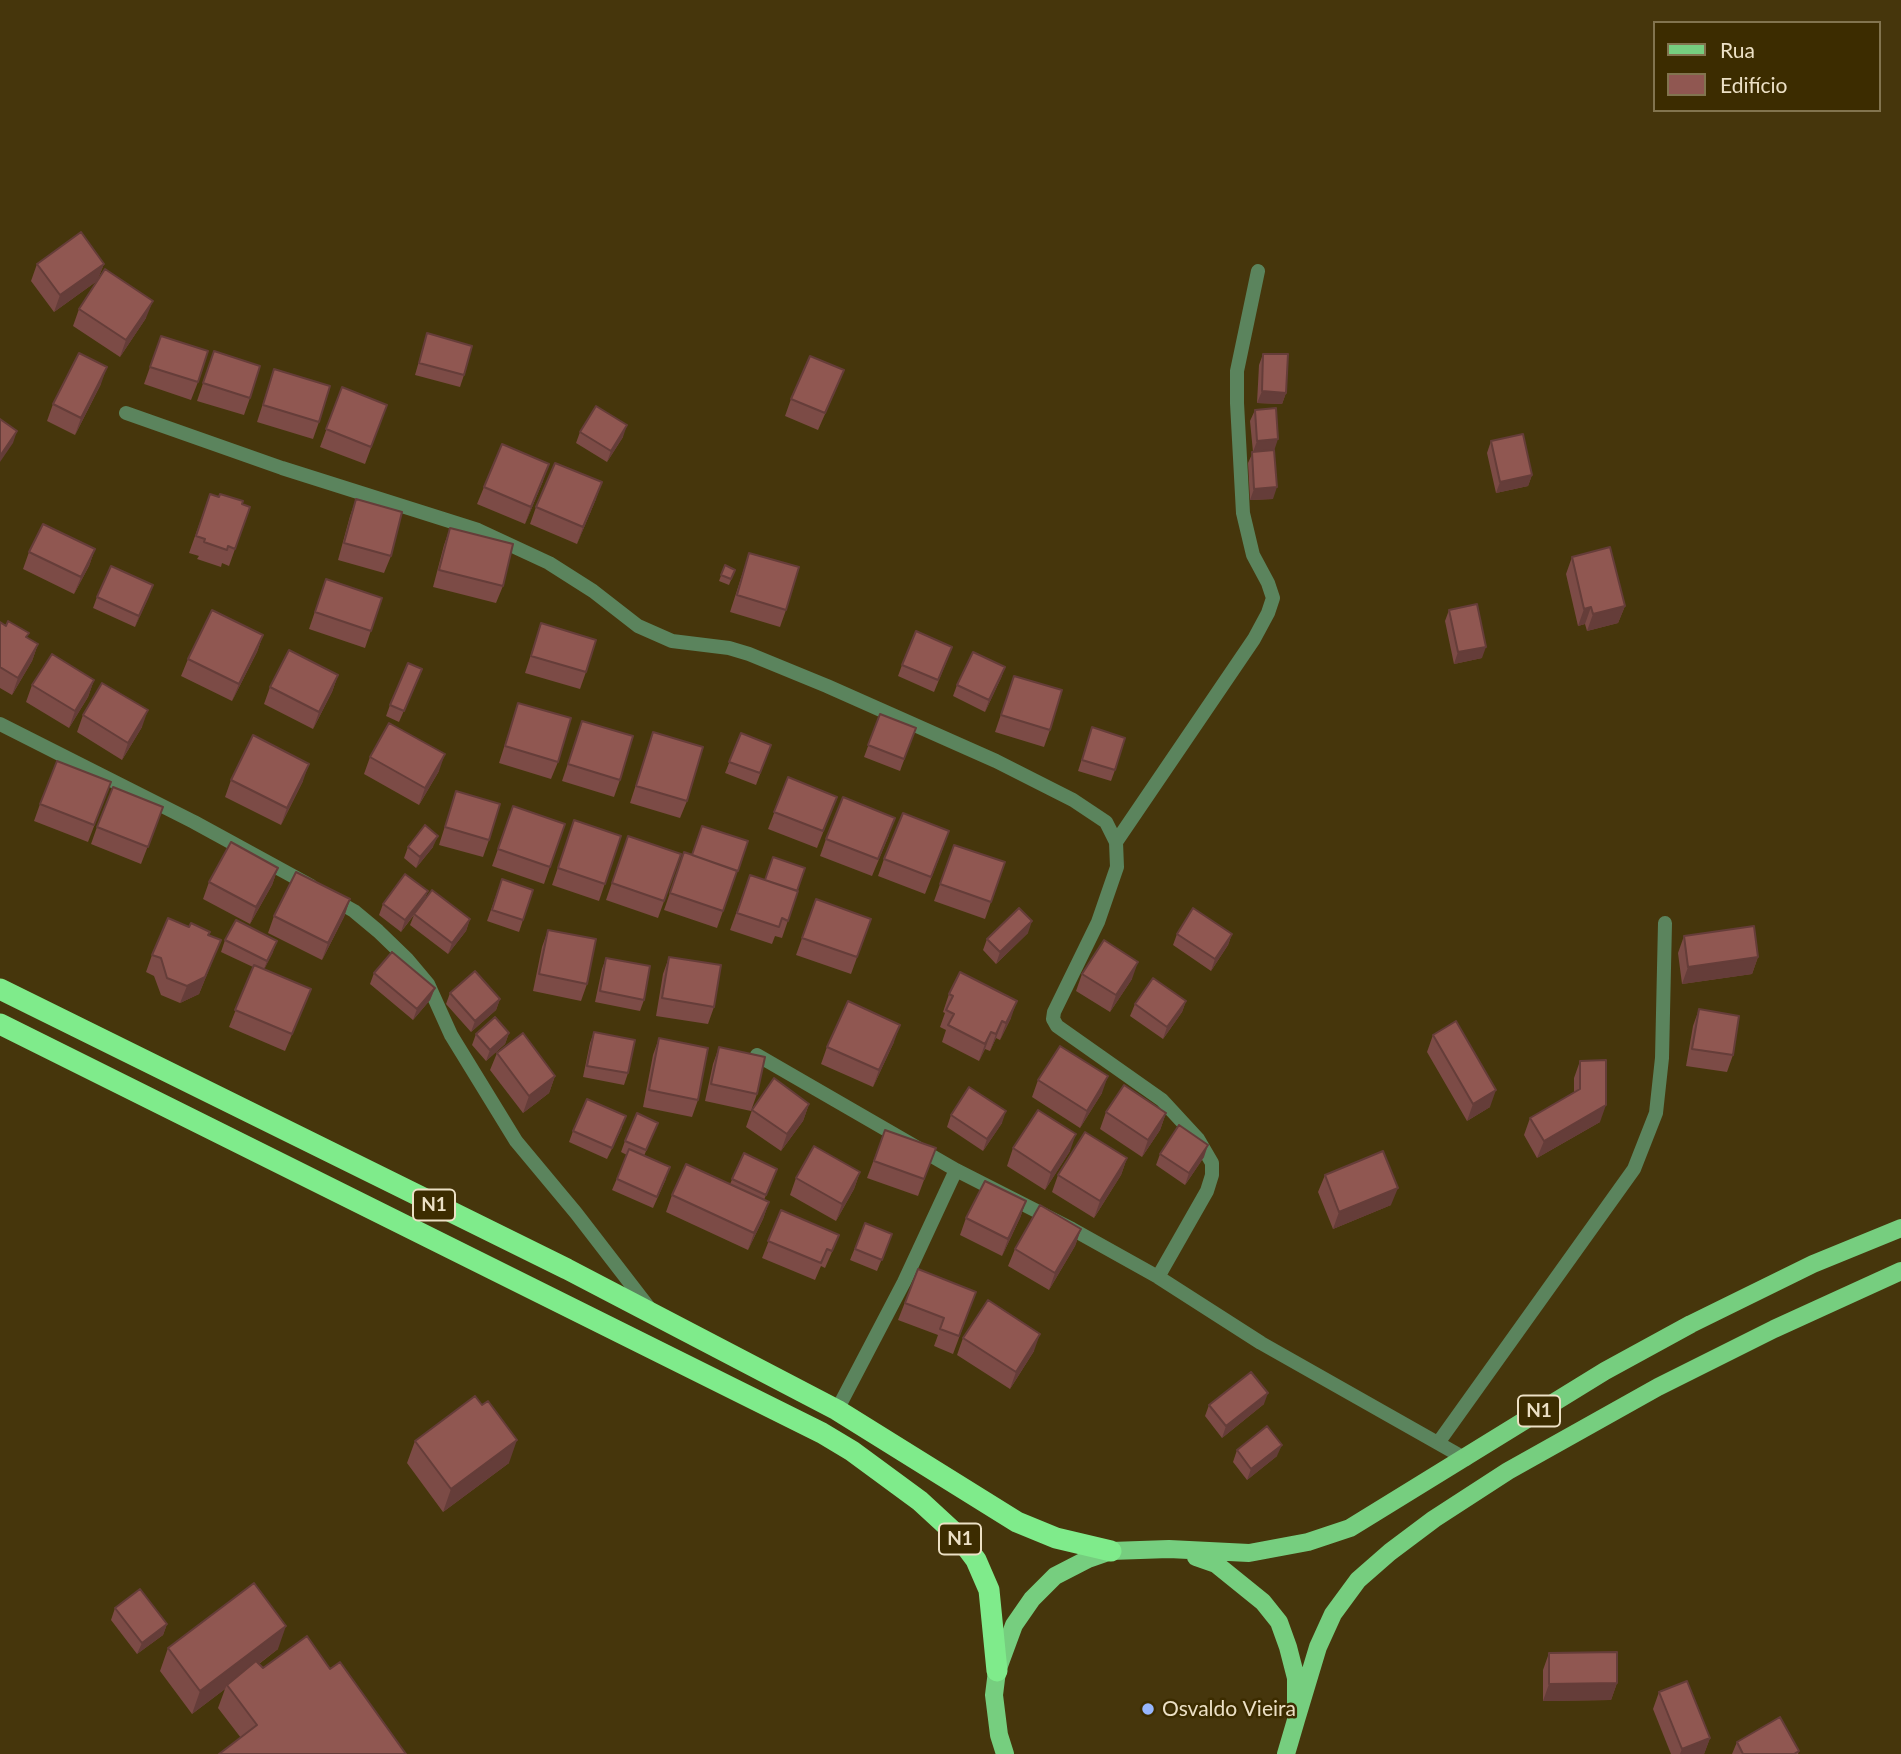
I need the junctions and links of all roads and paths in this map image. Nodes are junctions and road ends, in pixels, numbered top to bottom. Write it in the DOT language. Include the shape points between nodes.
graph roads {
  1 [pos="1258,271"];
  2 [pos="126,413"];
  3 [pos="0,724"];
  4 [pos="1116,842"];
  5 [pos="1665,923"];
  6 [pos="0,989"];
  7 [pos="0,1024"];
  8 [pos="757,1055"];
  9 [pos="956,1170"];
  10 [pos="1901,1228"];
  11 [pos="1901,1272"];
  12 [pos="1158,1277"];
  13 [pos="655,1315"];
  14 [pos="837,1410"];
  15 [pos="1438,1443"];
  16 [pos="1466,1459"];
  17 [pos="1169,1549"];
  18 [pos="1111,1551"];
  19 [pos="997,1671"];
  20 [pos="1296,1720"];
  21 [pos="1005,1754"];
  22 [pos="1286,1754"];
  1 -- 4 [label="street" via="1237,371 1237,403 1244,513 1253,555 1273,598 1254,639"];
  2 -- 4 [label="street" via="478,530 550,563 638,626 672,641 749,654 996,761 1106,822"];
  3 -- 13 [label="street" via="297,878 379,931 428,984 451,1035 516,1141"];
  4 -- 12 [label="street" via="1117,867 1098,922 1053,1019 1163,1100 1198,1139 1212,1163 1207,1191"];
  5 -- 15 [label="street" via="1656,1114 1634,1169"];
  6 -- 13 [label="highway, N1"];
  7 -- 19 [label="highway, N1" via="852,1451 920,1501 976,1560 989,1590"];
  8 -- 9 [label="street"];
  9 -- 12 [label="street"];
  9 -- 14 [label="street"];
  10 -- 16 [label="main road, N1" via="1813,1264 1691,1324 1605,1371"];
  11 -- 20 [label="main road, N1" via="1774,1329 1647,1394 1507,1471 1434,1519 1358,1580 1334,1614 1318,1647"];
  12 -- 15 [label="street" via="1261,1343"];
  13 -- 14 [label="highway, N1"];
  14 -- 18 [label="highway, N1" via="1017,1522 1056,1538"];
  15 -- 16 [label="street"];
  16 -- 17 [label="main road, N1" via="1350,1528 1308,1542 1249,1553"];
  17 -- 18 [label="main road"];
  17 -- 20 [label="main road" via="1216,1564 1263,1602 1279,1622 1296,1678"];
  18 -- 19 [label="main road" via="1055,1576 1032,1599 1014,1625"];
  19 -- 21 [label="main road" via="994,1695"];
  20 -- 22 [label="main road"];
}
